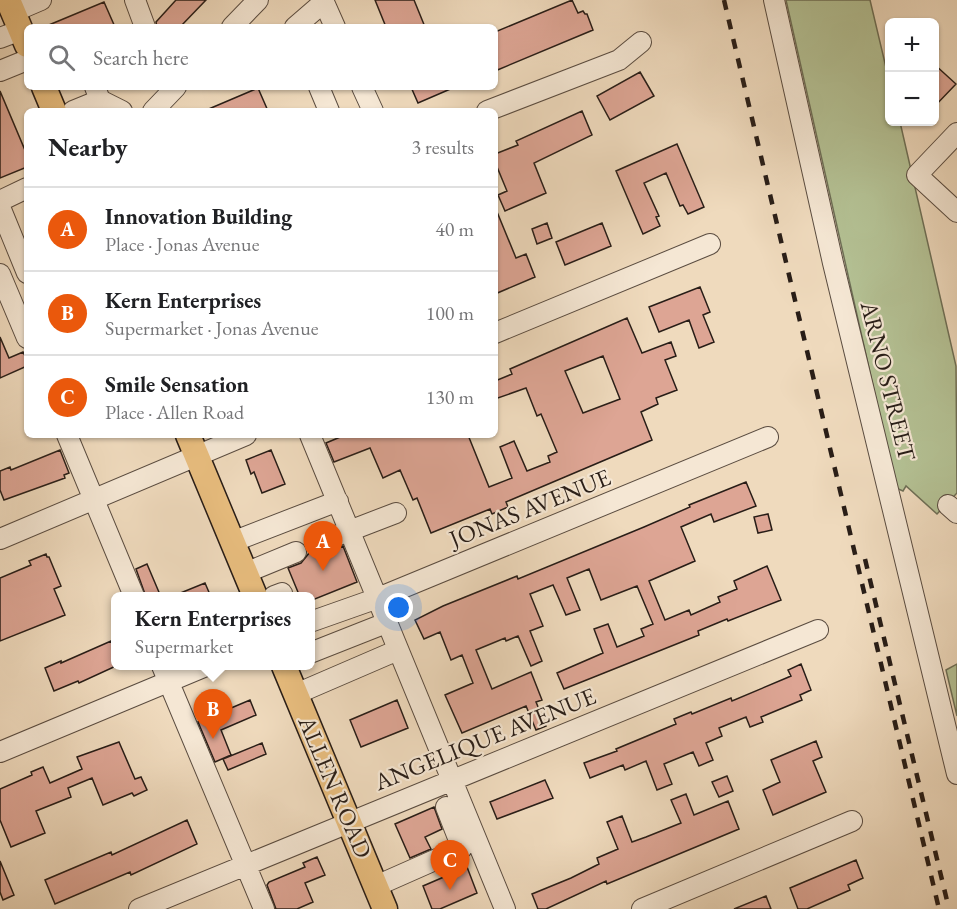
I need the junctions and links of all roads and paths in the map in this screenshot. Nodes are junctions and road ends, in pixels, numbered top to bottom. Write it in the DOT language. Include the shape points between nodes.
graph roads {
  1 [pos="41,0"];
  2 [pos="135,0"];
  3 [pos="258,0"];
  4 [pos="774,0"];
  5 [pos="323,1"];
  6 [pos="144,24"];
  7 [pos="235,24"];
  8 [pos="298,24"];
  9 [pos="334,24"];
  10 [pos="14,25"];
  11 [pos="640,42"];
  12 [pos="24,61"];
  13 [pos="0,71"];
  14 [pos="45,90"];
  15 [pos="171,90"];
  16 [pos="320,90"];
  17 [pos="363,90"];
  18 [pos="97,94"];
  19 [pos="53,108"];
  20 [pos="77,108"];
  21 [pos="118,108"];
  22 [pos="156,108"];
  23 [pos="328,108"];
  24 [pos="372,108"];
  25 [pos="495,108"];
  26 [pos="957,133"];
  27 [pos="24,189"];
  28 [pos="957,212"];
  29 [pos="710,244"];
  30 [pos="24,266"];
  31 [pos="0,274"];
  32 [pos="13,300"];
  33 [pos="24,330"];
  34 [pos="498,332"];
  35 [pos="768,437"];
  36 [pos="68,438"];
  37 [pos="230,438"];
  38 [pos="311,438"];
  39 [pos="192,445"];
  40 [pos="94,499"];
  41 [pos="338,501"];
  42 [pos="396,513"];
  43 [pos="349,531"];
  44 [pos="0,539"];
  45 [pos="232,542"];
  46 [pos="318,543"];
  47 [pos="296,552"];
  48 [pos="245,573"];
  49 [pos="132,592"];
  50 [pos="253,592"];
  51 [pos="378,598"];
  52 [pos="315,620"];
  53 [pos="386,623"];
  54 [pos="818,630"];
  55 [pos="398,650"];
  56 [pos="315,651"];
  57 [pos="186,670"];
  58 [pos="286,670"];
  59 [pos="166,674"];
  60 [pos="296,694"];
  61 [pos="0,752"];
  62 [pos="957,774"];
  63 [pos="453,780"];
  64 [pos="446,807"];
  65 [pos="852,821"];
  66 [pos="350,822"];
  67 [pos="246,865"];
  68 [pos="376,886"];
  69 [pos="139,909"];
  70 [pos="264,909"];
  71 [pos="385,909"];
  72 [pos="505,909"];
  73 [pos="642,909"];
  1 -- 10 [label="street"];
  2 -- 6 [label="street"];
  3 -- 7 [label="street"];
  4 -- 62 [label="street, ARNO STREET" via="833,263"];
  5 -- 8 [label="street"];
  5 -- 9 [label="street"];
  11 -- 25 [label="street" via="619,60"];
  12 -- 13 [label="street"];
  14 -- 19 [label="main road"];
  15 -- 22 [label="street"];
  16 -- 23 [label="street"];
  17 -- 24 [label="street"];
  18 -- 20 [label="street"];
  18 -- 21 [label="street"];
  26 -- 28 [label="street" via="917,175"];
  27 -- 30 [label="street" via="2,200 0,207"];
  29 -- 34 [label="street"];
  31 -- 32 [label="street"];
  32 -- 33 [label="street"];
  35 -- 51 [label="street, JONAS AVENUE"];
  36 -- 40 [label="street"];
  37 -- 39 [label="street"];
  38 -- 41 [label="street"];
  39 -- 40 [label="street"];
  39 -- 45 [label="main road"];
  40 -- 44 [label="street"];
  40 -- 49 [label="street"];
  41 -- 43 [label="street"];
  41 -- 45 [label="street"];
  42 -- 43 [label="street"];
  43 -- 46 [label="street"];
  43 -- 51 [label="street"];
  45 -- 48 [label="main road"];
  47 -- 48 [label="street"];
  48 -- 50 [label="main road"];
  51 -- 52 [label="street, JONAS AVENUE"];
  51 -- 53 [label="street"];
  53 -- 55 [label="street"];
  53 -- 56 [label="street"];
  54 -- 63 [label="street, ANGELIQUE AVENUE"];
  55 -- 60 [label="street"];
  55 -- 63 [label="street"];
  57 -- 59 [label="street"];
  58 -- 60 [label="main road, ALLEN ROAD"];
  59 -- 61 [label="street"];
  59 -- 67 [label="street"];
  60 -- 66 [label="main road, ALLEN ROAD"];
  63 -- 66 [label="street, ANGELIQUE AVENUE"];
  63 -- 72 [label="street"];
  64 -- 68 [label="street" via="462,848"];
  65 -- 73 [label="street"];
  66 -- 67 [label="street, ANGELIQUE AVENUE"];
  66 -- 68 [label="main road, ALLEN ROAD"];
  67 -- 69 [label="street, ANGELIQUE AVENUE"];
  67 -- 70 [label="street"];
  68 -- 71 [label="main road, ALLEN ROAD"];
}
